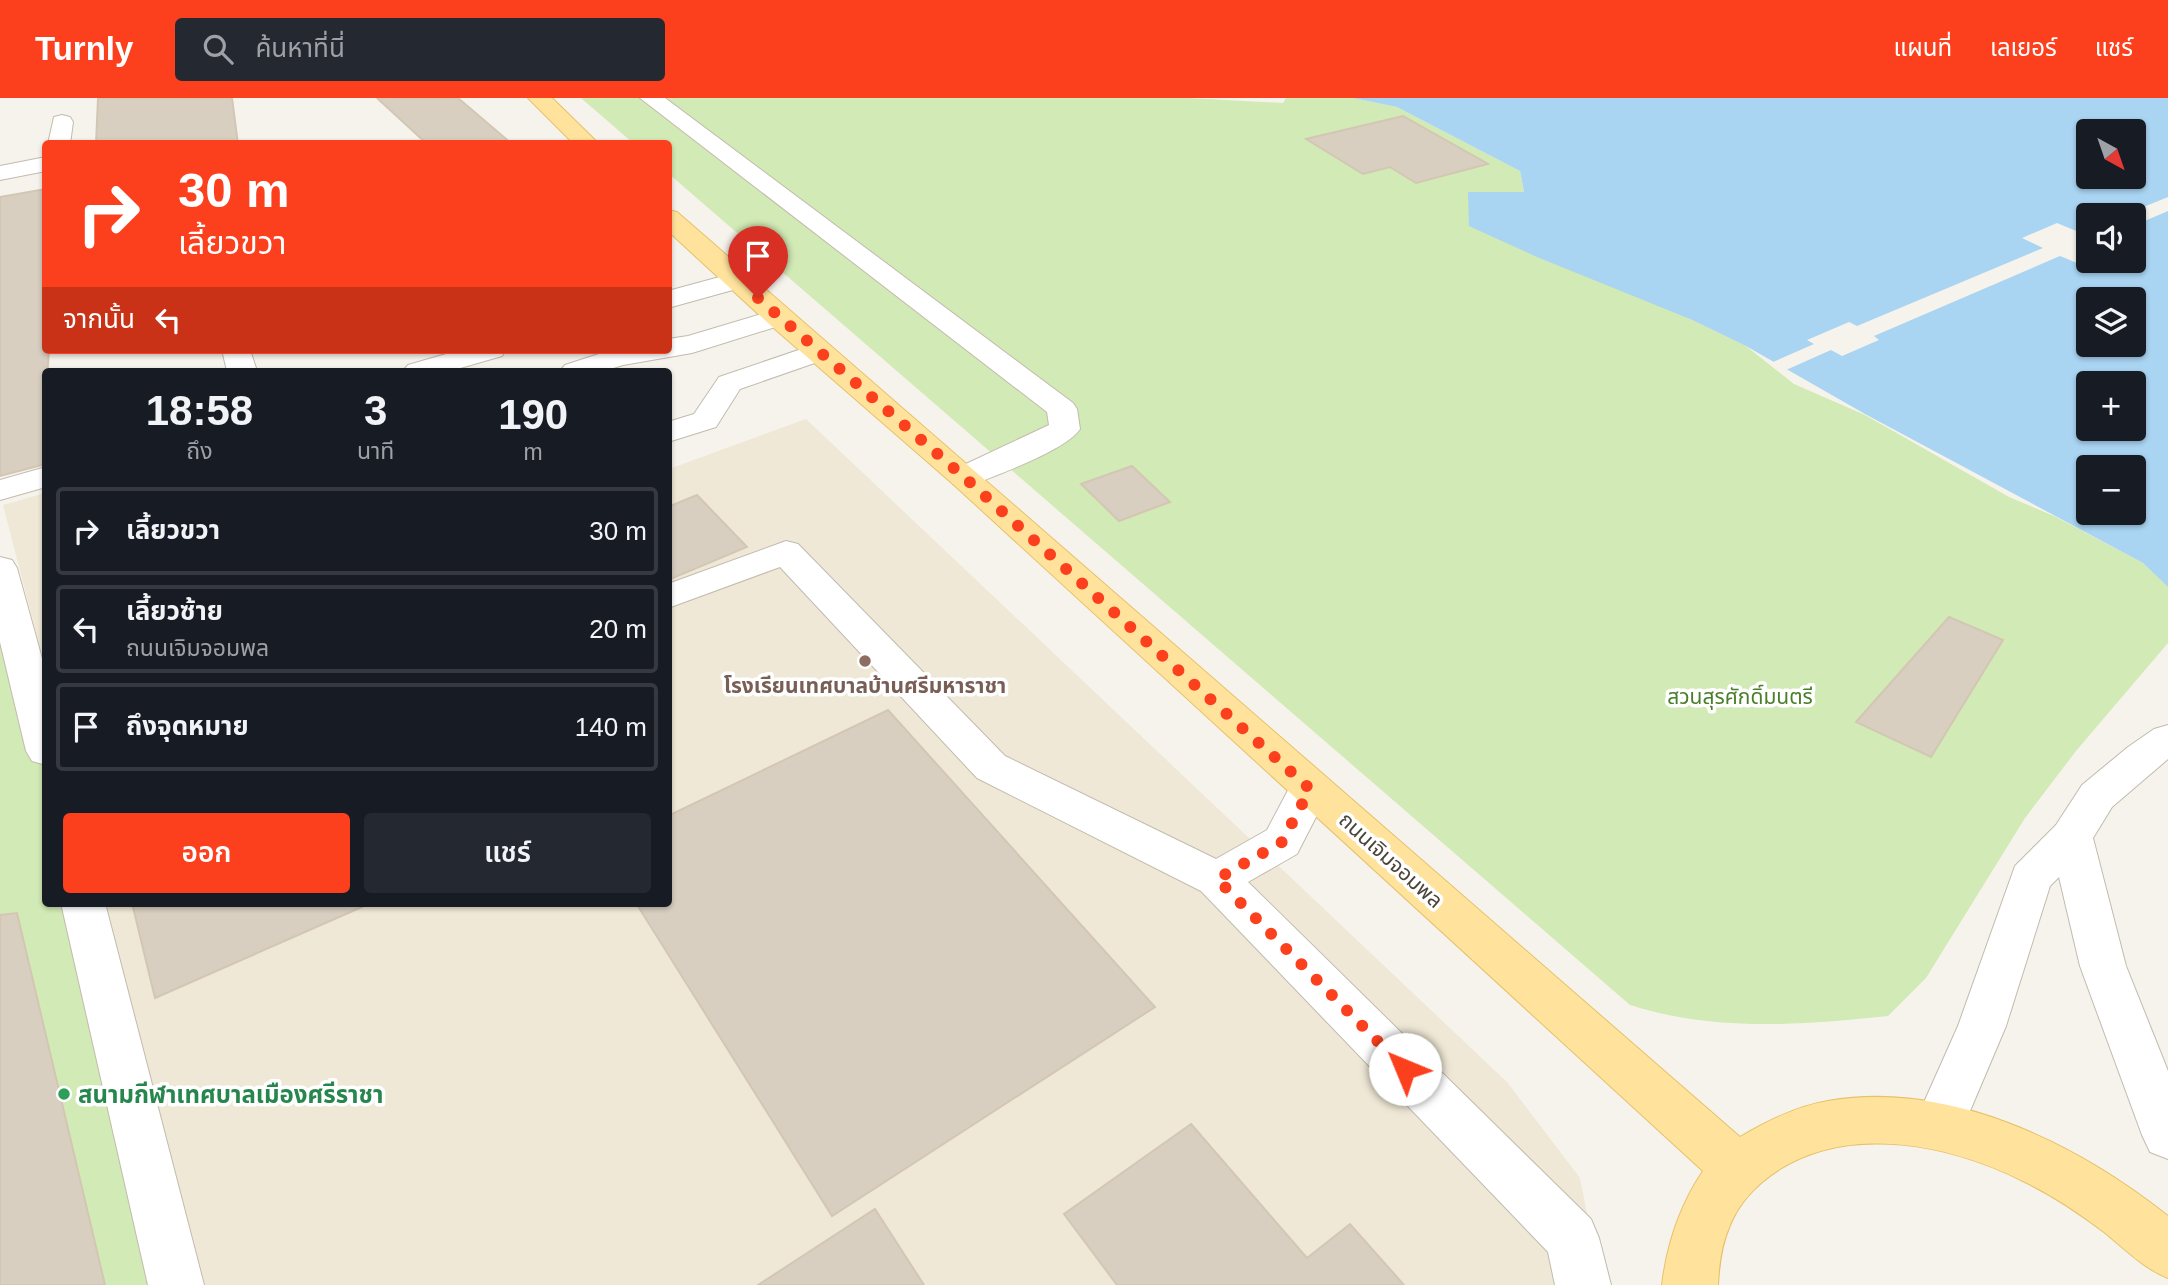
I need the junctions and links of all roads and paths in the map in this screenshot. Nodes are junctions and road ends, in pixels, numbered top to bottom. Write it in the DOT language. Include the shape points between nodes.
graph roads {
  1 [pos="539,98"];
  2 [pos="651,98"];
  3 [pos="585,140"];
  4 [pos="42,165"];
  5 [pos="0,173"];
  6 [pos="672,221"];
  7 [pos="738,280"];
  8 [pos="672,299"];
  9 [pos="778,317"];
  10 [pos="680,346"];
  11 [pos="819,352"];
  12 [pos="478,354"];
  13 [pos="638,354"];
  14 [pos="429,368"];
  15 [pos="585,368"];
  16 [pos="729,383"];
  17 [pos="672,432"];
  18 [pos="964,477"];
  19 [pos="42,478"];
  20 [pos="0,490"];
  21 [pos="0,568"];
  22 [pos="672,595"];
  23 [pos="42,735"];
  24 [pos="2155,748"];
  25 [pos="1310,789"];
  26 [pos="2071,838"];
  27 [pos="1217,879"];
  28 [pos="84,907"];
  29 [pos="1938,1127"];
  30 [pos="2168,1135"];
  31 [pos="1738,1169"];
  32 [pos="2168,1251"];
  33 [pos="176,1285"];
  34 [pos="1583,1285"];
  35 [pos="1690,1285"];
  1 -- 3 [label="main road"];
  2 -- 18 [label="street" via="1062,409 1065,429"];
  4 -- 5 [label="street"];
  6 -- 7 [label="main road, ถนนเจิมจอมพล"];
  7 -- 8 [label="street"];
  7 -- 9 [label="main road, ถนนเจิมจอมพล"];
  9 -- 10 [label="street"];
  9 -- 11 [label="main road, ถนนเจิมจอมพล"];
  10 -- 16 [label="street"];
  11 -- 16 [label="street"];
  11 -- 18 [label="main road, ถนนเจิมจอมพล"];
  12 -- 14 [label="street"];
  13 -- 15 [label="street"];
  16 -- 17 [label="street" via="705,420"];
  18 -- 25 [label="main road, ถนนเจิมจอมพล"];
  19 -- 20 [label="street"];
  21 -- 23 [label="street"];
  22 -- 27 [label="street" via="786,552 991,767"];
  24 -- 26 [label="street" via="2097,796"];
  25 -- 27 [label="street" via="1282,842"];
  25 -- 31 [label="main road, ถนนเจิมจอมพล"];
  26 -- 29 [label="street" via="2031,878 1982,1026"];
  26 -- 30 [label="street" via="2103,966"];
  27 -- 34 [label="street" via="1572,1238"];
  28 -- 33 [label="street"];
  29 -- 31 [label="main road" via="1870,1119 1840,1122 1782,1138"];
  29 -- 32 [label="main road" via="1984,1140 2078,1183"];
  31 -- 35 [label="main road" via="1705,1218 1694,1248"];
}
